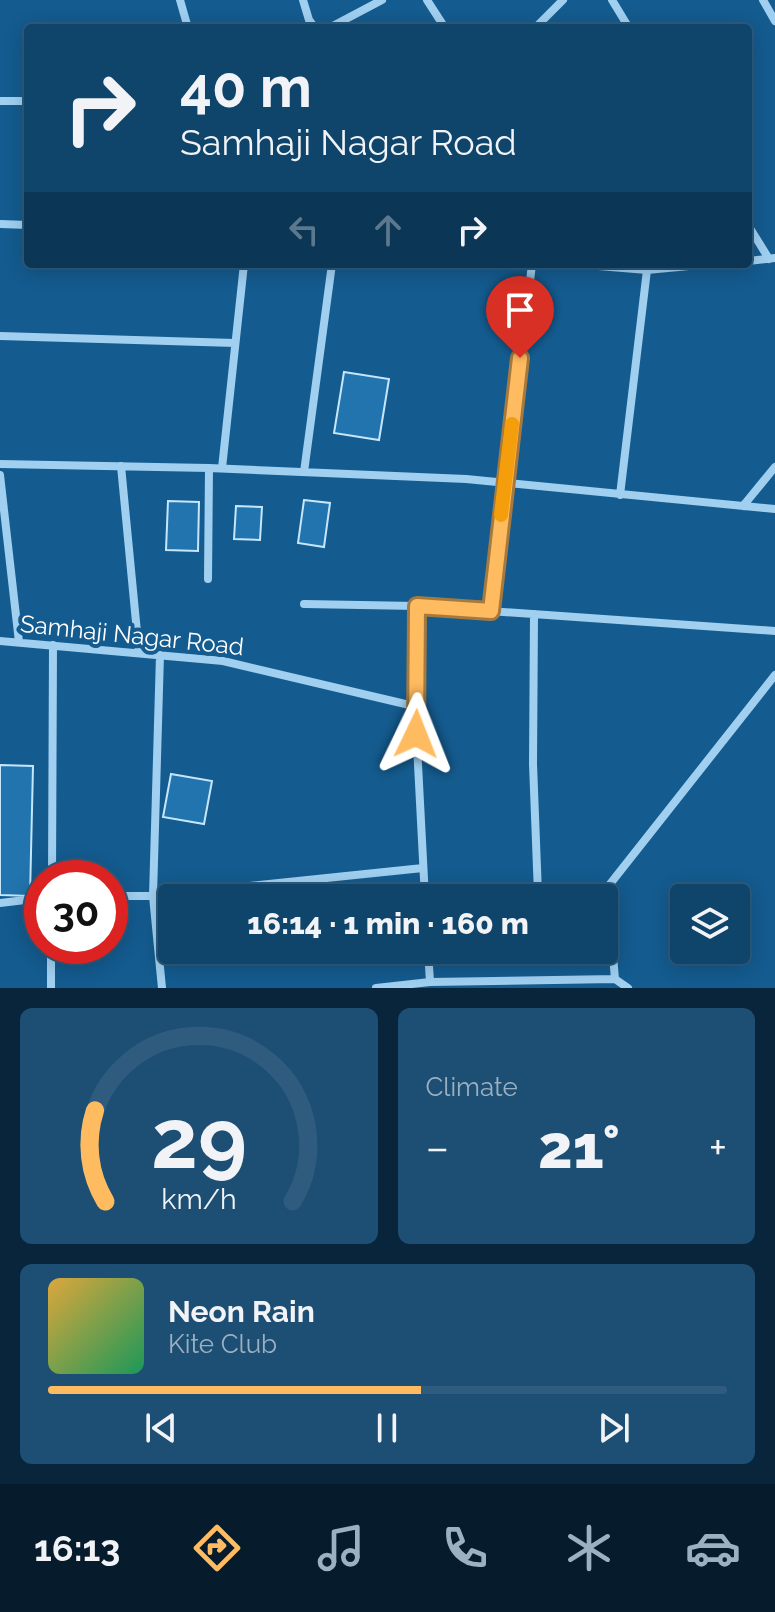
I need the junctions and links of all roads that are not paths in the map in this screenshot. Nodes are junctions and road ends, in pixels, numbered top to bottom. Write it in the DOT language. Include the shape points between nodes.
graph roads {
  1 [pos="180,0"];
  2 [pos="303,0"];
  3 [pos="382,0"];
  4 [pos="427,0"];
  5 [pos="563,0"];
  6 [pos="612,0"];
  7 [pos="763,0"];
  8 [pos="775,21"];
  9 [pos="187,24"];
  10 [pos="312,24"];
  11 [pos="337,24"];
  12 [pos="442,24"];
  13 [pos="539,24"];
  14 [pos="627,24"];
  15 [pos="0,101"];
  16 [pos="24,101"];
  17 [pos="0,224"];
  18 [pos="24,225"];
  19 [pos="752,230"];
  20 [pos="772,258"];
  21 [pos="752,260"];
  22 [pos="244,268"];
  23 [pos="331,268"];
  24 [pos="532,268"];
  25 [pos="623,268"];
  26 [pos="666,268"];
  27 [pos="647,270"];
  28 [pos="0,336"];
  29 [pos="235,343"];
  30 [pos="0,464"];
  31 [pos="121,466"];
  32 [pos="775,467"];
  33 [pos="209,468"];
  34 [pos="222,468"];
  35 [pos="304,472"];
  36 [pos="0,475"];
  37 [pos="505,484"];
  38 [pos="620,495"];
  39 [pos="743,506"];
  40 [pos="775,509"];
  41 [pos="3,524"];
  42 [pos="208,579"];
  43 [pos="304,604"];
  44 [pos="417,606"];
  45 [pos="491,611"];
  46 [pos="534,614"];
  47 [pos="775,631"];
  48 [pos="0,641"];
  49 [pos="19,642"];
  50 [pos="53,645"];
  51 [pos="139,653"];
  52 [pos="160,655"];
  53 [pos="775,675"];
  54 [pos="415,707"];
  55 [pos="52,860"];
  56 [pos="423,868"];
  57 [pos="424,884"];
  58 [pos="538,884"];
  59 [pos="610,884"];
  60 [pos="128,896"];
  61 [pos="153,896"];
  62 [pos="24,900"];
  63 [pos="0,903"];
  64 [pos="51,964"];
  65 [pos="429,964"];
  66 [pos="614,964"];
  67 [pos="615,979"];
  68 [pos="430,982"];
  69 [pos="467,985"];
  70 [pos="51,988"];
  71 [pos="162,988"];
  72 [pos="376,988"];
  73 [pos="628,988"];
  1 -- 9 [label="street"];
  2 -- 10 [label="street"];
  3 -- 11 [label="street"];
  4 -- 12 [label="street"];
  5 -- 13 [label="street"];
  6 -- 14 [label="street"];
  7 -- 8 [label="street"];
  15 -- 16 [label="street"];
  17 -- 18 [label="street"];
  19 -- 20 [label="street"];
  20 -- 21 [label="street"];
  22 -- 29 [label="street"];
  23 -- 35 [label="street"];
  24 -- 37 [label="street"];
  25 -- 27 [label="street"];
  26 -- 27 [label="street"];
  27 -- 38 [label="street"];
  28 -- 29 [label="street"];
  29 -- 34 [label="street"];
  30 -- 31 [label="street"];
  31 -- 33 [label="street"];
  31 -- 51 [label="street"];
  32 -- 39 [label="street"];
  33 -- 34 [label="street"];
  33 -- 42 [label="street"];
  34 -- 35 [label="street"];
  35 -- 37 [label="street"];
  36 -- 41 [label="street"];
  37 -- 38 [label="street"];
  37 -- 45 [label="street"];
  38 -- 39 [label="street"];
  39 -- 40 [label="street"];
  41 -- 49 [label="street"];
  43 -- 44 [label="street"];
  44 -- 45 [label="street"];
  44 -- 54 [label="street"];
  45 -- 46 [label="street"];
  46 -- 47 [label="street"];
  46 -- 58 [label="street"];
  48 -- 49 [label="street, Samhaji Nagar Road"];
  49 -- 50 [label="street, Samhaji Nagar Road"];
  50 -- 51 [label="street, Samhaji Nagar Road"];
  50 -- 55 [label="street"];
  51 -- 52 [label="street, Samhaji Nagar Road"];
  52 -- 54 [label="street, Samhaji Nagar Road" via="223,661"];
  52 -- 61 [label="street"];
  53 -- 59 [label="street"];
  54 -- 56 [label="street"];
  56 -- 57 [label="street"];
  56 -- 61 [label="street"];
  60 -- 61 [label="street"];
  61 -- 71 [label="street"];
  62 -- 63 [label="street"];
  64 -- 70 [label="street"];
  65 -- 68 [label="street"];
  66 -- 67 [label="street"];
  67 -- 69 [label="street"];
  67 -- 73 [label="street"];
  68 -- 69 [label="street"];
  68 -- 72 [label="street"];
}
